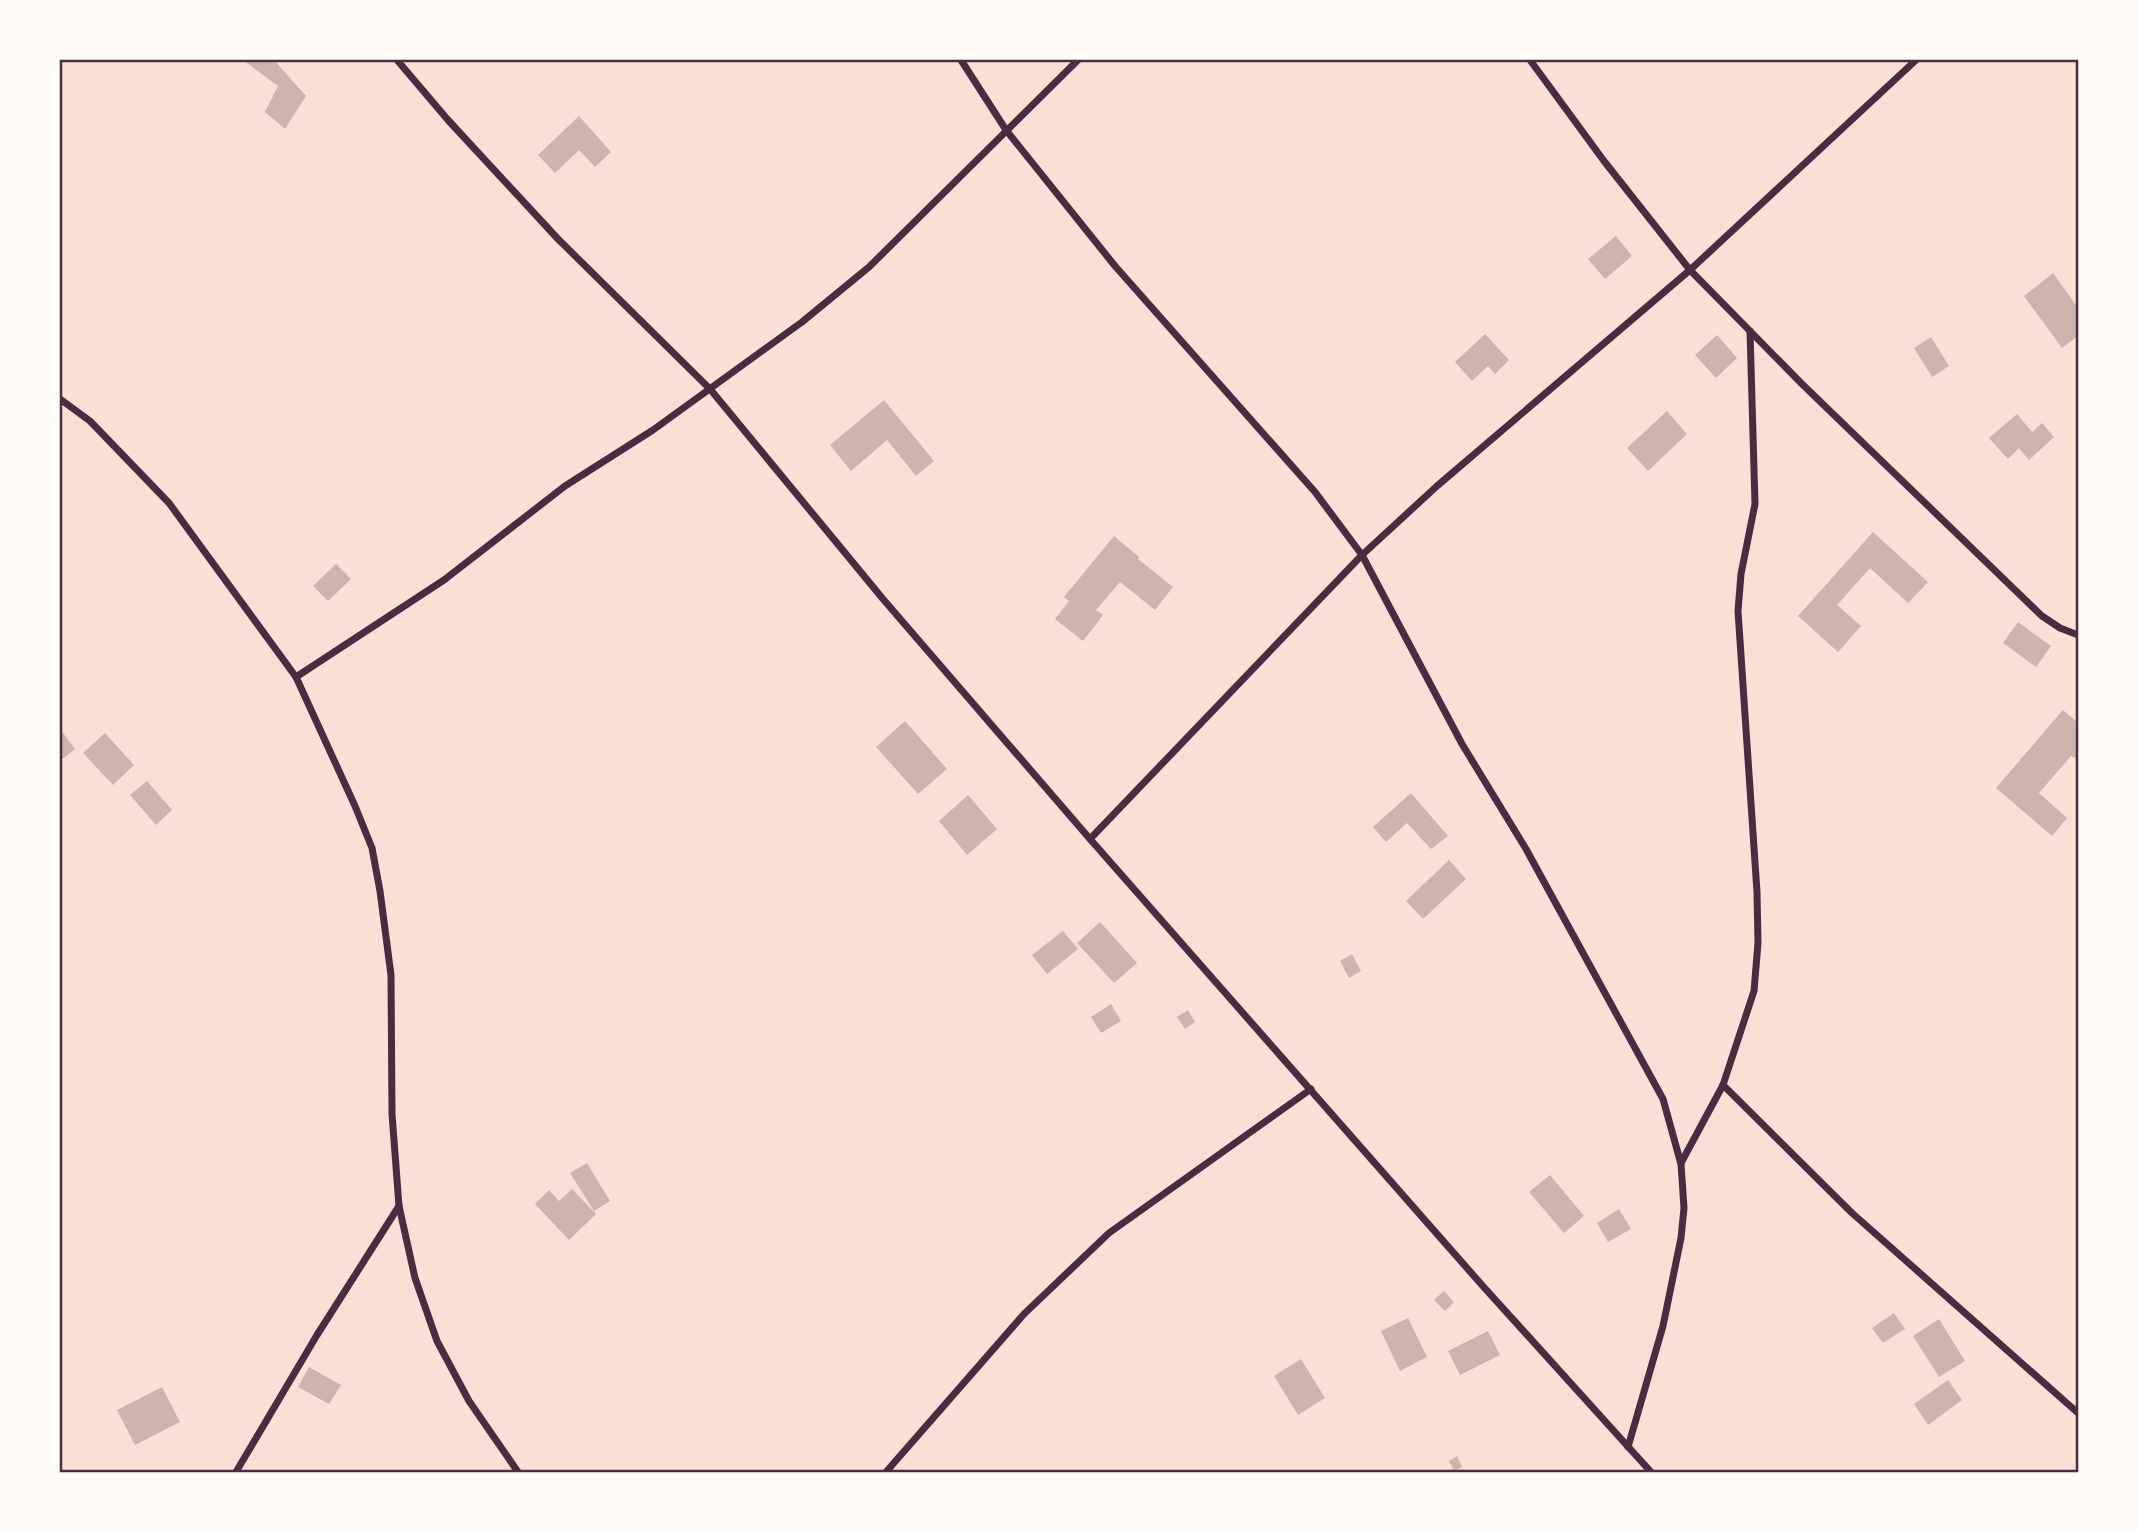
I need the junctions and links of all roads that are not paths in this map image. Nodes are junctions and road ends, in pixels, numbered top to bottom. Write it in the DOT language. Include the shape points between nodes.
graph roads {
  1 [pos="397,60"];
  2 [pos="961,60"];
  3 [pos="1077,60"];
  4 [pos="1530,60"];
  5 [pos="1916,60"];
  6 [pos="1006,130"];
  7 [pos="1690,270"];
  8 [pos="1750,331"];
  9 [pos="710,389"];
  10 [pos="60,399"];
  11 [pos="1362,555"];
  12 [pos="2078,635"];
  13 [pos="296,677"];
  14 [pos="1090,839"];
  15 [pos="1723,1085"];
  16 [pos="1311,1089"];
  17 [pos="1681,1164"];
  18 [pos="399,1206"];
  19 [pos="2078,1413"];
  20 [pos="1628,1447"];
  21 [pos="236,1472"];
  22 [pos="518,1472"];
  23 [pos="886,1472"];
  24 [pos="1651,1472"];
  1 -- 9 [label="street" via="558,239"];
  2 -- 6 [label="street"];
  3 -- 6 [label="street"];
  4 -- 7 [label="street"];
  5 -- 7 [label="street"];
  6 -- 9 [label="street" via="869,267 802,323"];
  6 -- 11 [label="street" via="1115,266 1315,492"];
  7 -- 8 [label="street"];
  7 -- 11 [label="street"];
  8 -- 12 [label="street" via="2042,616"];
  8 -- 15 [label="street" via="1755,504 1738,611 1758,943 1754,991"];
  9 -- 13 [label="street" via="565,486 444,580"];
  9 -- 14 [label="street"];
  10 -- 13 [label="street" via="90,421 169,503"];
  11 -- 14 [label="street"];
  11 -- 17 [label="street" via="1462,744 1526,849 1663,1099"];
  13 -- 18 [label="street" via="372,848 391,975 392,1114"];
  14 -- 16 [label="street"];
  15 -- 17 [label="street"];
  15 -- 19 [label="street" via="1852,1213"];
  16 -- 20 [label="street"];
  16 -- 23 [label="street" via="1090,1250 1024,1314"];
  17 -- 20 [label="street" via="1681,1238 1663,1326"];
  18 -- 21 [label="street"];
  18 -- 22 [label="street" via="415,1278 437,1341 469,1401"];
  20 -- 24 [label="street"];
}
